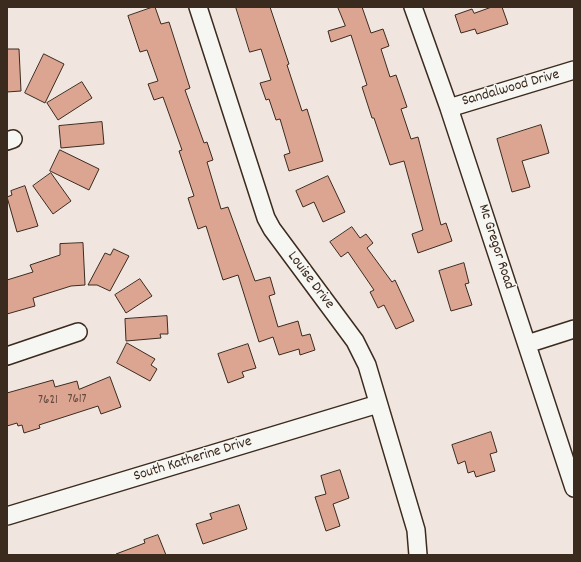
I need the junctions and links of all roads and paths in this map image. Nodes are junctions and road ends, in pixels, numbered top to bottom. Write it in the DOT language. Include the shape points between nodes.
graph roads {
  1 [pos="198,7"];
  2 [pos="413,7"];
  3 [pos="574,70"];
  4 [pos="449,108"];
  5 [pos="574,329"];
  6 [pos="78,332"];
  7 [pos="527,344"];
  8 [pos="7,356"];
  9 [pos="378,404"];
  10 [pos="574,488"];
  11 [pos="7,516"];
  12 [pos="418,555"];
  1 -- 9 [label="street, Louise Drive" via="266,218 272,230 355,341 367,365"];
  2 -- 4 [label="street, Mc Gregor Road"];
  3 -- 4 [label="street, Sandalwood Drive"];
  4 -- 7 [label="street, Mc Gregor Road"];
  5 -- 7 [label="street"];
  6 -- 8 [label="street"];
  7 -- 10 [label="street, Mc Gregor Road"];
  9 -- 11 [label="street, South Katherine Drive"];
  9 -- 12 [label="street, Louise Drive" via="416,530"];
}
